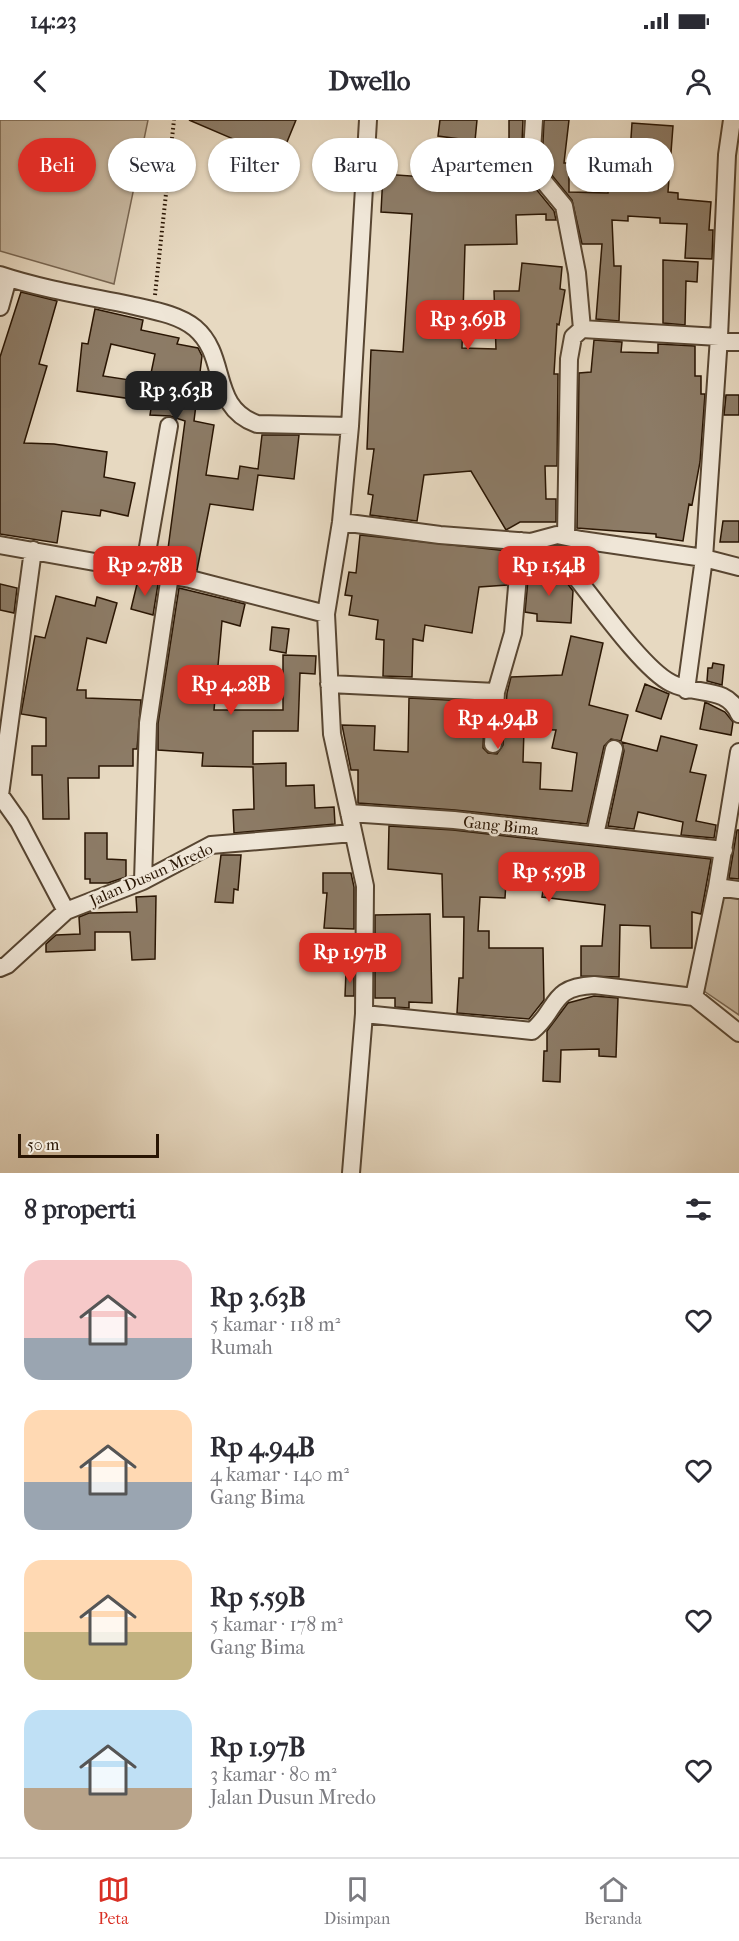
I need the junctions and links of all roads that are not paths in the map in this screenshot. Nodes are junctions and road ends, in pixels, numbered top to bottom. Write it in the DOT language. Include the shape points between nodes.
graph roads {
  1 [pos="368,120"];
  2 [pos="534,120"];
  3 [pos="732,120"];
  4 [pos="4,276"];
  5 [pos="0,307"];
  6 [pos="582,329"];
  7 [pos="718,339"];
  8 [pos="739,342"];
  9 [pos="169,426"];
  10 [pos="350,426"];
  11 [pos="341,522"];
  12 [pos="561,535"];
  13 [pos="530,541"];
  14 [pos="0,544"];
  15 [pos="33,550"];
  16 [pos="704,558"];
  17 [pos="739,567"];
  18 [pos="144,570"];
  19 [pos="170,575"];
  20 [pos="326,614"];
  21 [pos="329,684"];
  22 [pos="686,690"];
  23 [pos="496,692"];
  24 [pos="735,699"];
  25 [pos="739,714"];
  26 [pos="493,744"];
  27 [pos="614,749"];
  28 [pos="739,752"];
  29 [pos="0,795"];
  30 [pos="349,813"];
  31 [pos="353,833"];
  32 [pos="595,835"];
  33 [pos="724,850"];
  34 [pos="143,881"];
  35 [pos="717,887"];
  36 [pos="739,890"];
  37 [pos="66,911"];
  38 [pos="3,966"];
  39 [pos="694,996"];
  40 [pos="364,1014"];
  41 [pos="739,1033"];
  42 [pos="351,1173"];
  1 -- 10 [label="street"];
  2 -- 6 [label="street" via="531,166 564,206 578,273"];
  3 -- 7 [label="street" via="726,156"];
  4 -- 5 [label="street"];
  4 -- 10 [label="street" via="153,310 195,327 206,340 229,405 244,419 257,424"];
  6 -- 7 [label="street"];
  6 -- 12 [label="street" via="573,338 569,359"];
  7 -- 8 [label="street"];
  7 -- 16 [label="street"];
  9 -- 18 [label="street"];
  10 -- 11 [label="street"];
  11 -- 13 [label="street" via="440,535"];
  11 -- 20 [label="street"];
  12 -- 13 [label="street"];
  12 -- 16 [label="street"];
  13 -- 22 [label="street" via="575,576 657,674"];
  13 -- 23 [label="street" via="513,633"];
  14 -- 15 [label="street"];
  15 -- 18 [label="street"];
  15 -- 29 [label="street"];
  16 -- 17 [label="street"];
  16 -- 22 [label="street"];
  18 -- 19 [label="street"];
  19 -- 20 [label="street"];
  19 -- 34 [label="street" via="148,723"];
  20 -- 21 [label="street"];
  21 -- 23 [label="street"];
  21 -- 30 [label="street" via="332,734"];
  22 -- 24 [label="street"];
  23 -- 26 [label="street"];
  24 -- 25 [label="street"];
  27 -- 32 [label="street"];
  28 -- 33 [label="street"];
  29 -- 37 [label="street" via="19,822"];
  30 -- 31 [label="street"];
  30 -- 32 [label="street, Gang Bima"];
  31 -- 34 [label="street, Jalan Dusun Mredo" via="211,845"];
  31 -- 40 [label="street" via="365,886"];
  32 -- 33 [label="street, Gang Bima"];
  33 -- 35 [label="street"];
  34 -- 37 [label="street, Jalan Dusun Mredo"];
  35 -- 36 [label="street"];
  35 -- 39 [label="street"];
  37 -- 38 [label="street, Jalan Dusun Mredo"];
  39 -- 40 [label="street" via="580,985 562,993 537,1026 527,1031"];
  39 -- 41 [label="street"];
  40 -- 42 [label="street"];
}
